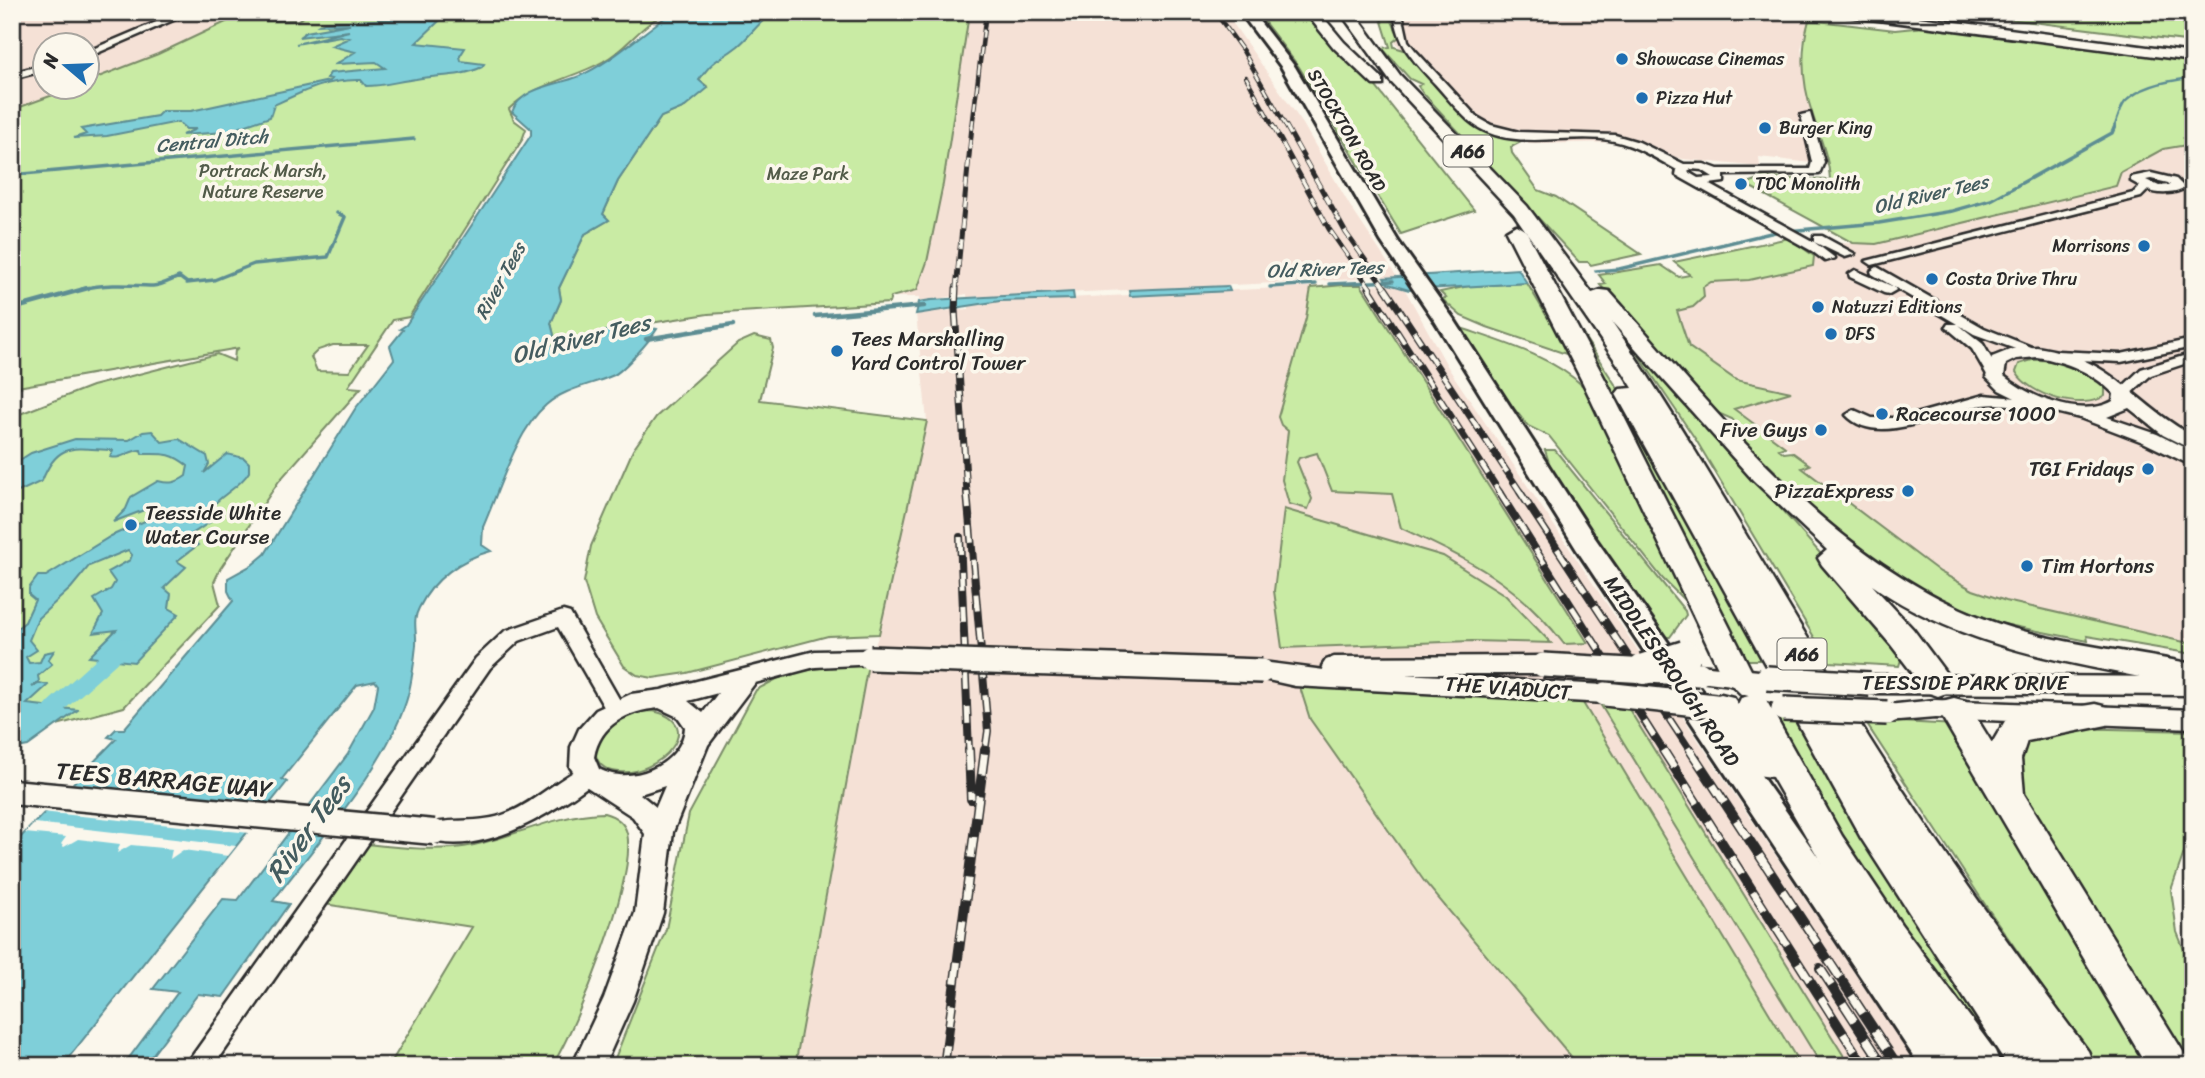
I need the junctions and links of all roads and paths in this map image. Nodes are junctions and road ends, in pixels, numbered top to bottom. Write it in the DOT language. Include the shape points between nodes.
graph roads {
  1 [pos="188,12"];
  2 [pos="1246,12"];
  3 [pos="1312,12"];
  4 [pos="1336,12"];
  5 [pos="1347,12"];
  6 [pos="1363,12"];
  7 [pos="1847,12"];
  8 [pos="1905,12"];
  9 [pos="1925,12"];
  10 [pos="1863,14"];
  11 [pos="1403,15"];
  12 [pos="2030,28"];
  13 [pos="102,48"];
  14 [pos="2193,48"];
  15 [pos="2193,57"];
  16 [pos="32,71"];
  17 [pos="1391,72"];
  18 [pos="12,76"];
  19 [pos="1410,108"];
  20 [pos="1806,115"];
  21 [pos="1683,168"];
  22 [pos="1719,176"];
  23 [pos="1696,181"];
  24 [pos="2193,194"];
  25 [pos="1768,215"];
  26 [pos="1528,233"];
  27 [pos="1821,246"];
  28 [pos="1849,254"];
  29 [pos="1874,266"];
  30 [pos="1841,268"];
  31 [pos="1417,281"];
  32 [pos="2193,343"];
  33 [pos="2037,352"];
  34 [pos="2057,355"];
  35 [pos="2193,357"];
  36 [pos="1998,380"];
  37 [pos="2123,394"];
  38 [pos="1982,400"];
  39 [pos="2049,406"];
  40 [pos="2070,410"];
  41 [pos="1854,415"];
  42 [pos="2193,444"];
  43 [pos="2193,460"];
  44 [pos="1764,474"];
  45 [pos="1710,621"];
  46 [pos="1692,665"];
  47 [pos="1644,669"];
  48 [pos="1262,671"];
  49 [pos="749,674"];
  50 [pos="2193,676"];
  51 [pos="2193,686"];
  52 [pos="1750,697"];
  53 [pos="661,699"];
  54 [pos="1879,699"];
  55 [pos="1942,701"];
  56 [pos="615,709"];
  57 [pos="2095,716"];
  58 [pos="2193,719"];
  59 [pos="694,746"];
  60 [pos="598,780"];
  61 [pos="12,792"];
  62 [pos="2008,798"];
  63 [pos="659,832"];
  64 [pos="198,1066"];
  65 [pos="588,1066"];
  66 [pos="1942,1066"];
  67 [pos="1980,1066"];
  68 [pos="2033,1066"];
  69 [pos="2073,1066"];
  70 [pos="2171,1066"];
  1 -- 13 [label="street"];
  2 -- 31 [label="main road, STOCKTON ROAD" via="1288,67"];
  3 -- 19 [label="highway" via="1339,45"];
  4 -- 19 [label="highway, A66" via="1358,50"];
  5 -- 17 [label="highway, A66" via="1360,36"];
  6 -- 17 [label="highway, A66" via="1374,44"];
  7 -- 10 [label="highway"];
  8 -- 12 [label="highway"];
  9 -- 12 [label="highway"];
  10 -- 15 [label="highway"];
  11 -- 21 [label="street" via="1399,25 1411,52 1483,125 1527,136 1611,137"];
  12 -- 14 [label="highway"];
  16 -- 18 [label="street"];
  17 -- 26 [label="highway, A66" via="1495,180"];
  19 -- 26 [label="highway, A66"];
  20 -- 22 [label="street" via="1818,162 1815,172"];
  21 -- 22 [label="street" via="1704,167"];
  21 -- 23 [label="street" via="1680,173"];
  22 -- 23 [label="street"];
  22 -- 25 [label="street" via="1730,190"];
  23 -- 25 [label="street"];
  24 -- 29 [label="street" via="2159,177 2136,177 2146,186 2137,195"];
  25 -- 27 [label="street"];
  26 -- 44 [label="highway, A66" via="1584,277"];
  26 -- 45 [label="highway, A66" via="1533,270 1594,381"];
  26 -- 68 [label="highway, A66" via="1674,471 1874,828"];
  26 -- 69 [label="highway, A66" via="1676,434 1903,821"];
  27 -- 28 [label="street"];
  27 -- 30 [label="street"];
  28 -- 29 [label="street"];
  28 -- 30 [label="street" via="1834,255"];
  29 -- 30 [label="street"];
  29 -- 33 [label="street" via="1979,331"];
  30 -- 36 [label="street" via="1881,285 1969,338"];
  31 -- 66 [label="main road, MIDDLESBROUGH ROAD" via="1586,544"];
  32 -- 34 [label="street" via="2121,358"];
  33 -- 34 [label="street"];
  33 -- 36 [label="street" via="2012,354 1998,361"];
  34 -- 37 [label="street" via="2102,374"];
  35 -- 37 [label="street" via="2150,368"];
  36 -- 38 [label="street"];
  36 -- 39 [label="street"];
  37 -- 40 [label="street" via="2122,404 2108,412"];
  37 -- 42 [label="street"];
  38 -- 39 [label="street"];
  38 -- 41 [label="street" via="1887,425 1863,422"];
  39 -- 40 [label="street"];
  40 -- 43 [label="street" via="2150,438"];
  44 -- 50 [label="highway" via="1879,578 1912,599 1995,633"];
  44 -- 55 [label="highway, A66" via="1793,514 1894,627"];
  45 -- 46 [label="highway" via="1707,641"];
  45 -- 52 [label="highway, A66"];
  46 -- 47 [label="highway, bridge"];
  46 -- 52 [label="street"];
  47 -- 48 [label="street, THE VIADUCT, bridge" via="1460,664 1291,666"];
  48 -- 49 [label="street, THE VIADUCT, bridge" via="870,658 815,659"];
  48 -- 52 [label="street, THE VIADUCT, bridge" via="1295,677"];
  49 -- 53 [label="street, THE VIADUCT"];
  49 -- 59 [label="street"];
  51 -- 55 [label="street, TEESSIDE PARK DRIVE"];
  52 -- 54 [label="street, TEESSIDE PARK DRIVE, bridge"];
  52 -- 54 [label="street, TEESSIDE PARK DRIVE, bridge"];
  52 -- 67 [label="highway" via="1809,816"];
  53 -- 56 [label="street"];
  53 -- 59 [label="street" via="683,705 697,718"];
  54 -- 55 [label="street, TEESSIDE PARK DRIVE"];
  54 -- 55 [label="street, TEESSIDE PARK DRIVE"];
  55 -- 57 [label="street, TEESSIDE PARK DRIVE"];
  55 -- 62 [label="highway, A66"];
  56 -- 60 [label="street" via="596,723 583,741 580,759"];
  56 -- 64 [label="street" via="564,618 512,636 483,663"];
  57 -- 58 [label="street, TEESSIDE PARK DRIVE"];
  57 -- 62 [label="highway, A66" via="2017,730 2005,746"];
  59 -- 60 [label="street" via="668,774 637,786"];
  59 -- 63 [label="street"];
  60 -- 61 [label="street, TEES BARRAGE WAY, bridge" via="499,827 470,834"];
  60 -- 63 [label="street" via="642,809"];
  62 -- 70 [label="highway, A66"];
  63 -- 65 [label="street" via="649,913 618,1001"];
}
